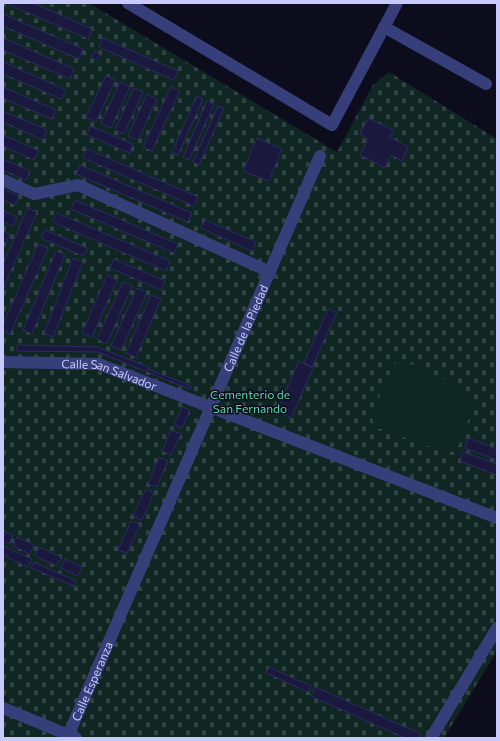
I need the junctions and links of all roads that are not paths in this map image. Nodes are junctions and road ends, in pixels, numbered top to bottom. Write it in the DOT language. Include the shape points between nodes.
graph roads {
  1 [pos="128,3"];
  2 [pos="397,3"];
  3 [pos="384,27"];
  4 [pos="486,84"];
  5 [pos="320,156"];
  6 [pos="3,180"];
  7 [pos="270,272"];
  8 [pos="3,362"];
  9 [pos="211,407"];
  10 [pos="497,518"];
  11 [pos="132,587"];
  12 [pos="497,628"];
  13 [pos="3,708"];
  14 [pos="70,737"];
  15 [pos="431,738"];
  1 -- 3 [label="street" via="332,125"];
  2 -- 3 [label="street"];
  3 -- 4 [label="street"];
  5 -- 7 [label="street, Calle de la Piedad"];
  6 -- 7 [label="street" via="34,194 78,185"];
  7 -- 9 [label="street, Calle de la Piedad"];
  8 -- 9 [label="street, Calle San Salvador" via="99,364"];
  9 -- 10 [label="street, Calle San Salvador"];
  9 -- 11 [label="street, Calle de la Piedad"];
  11 -- 14 [label="street, Calle Esperanza"];
  12 -- 15 [label="street"];
  13 -- 14 [label="street"];
}
